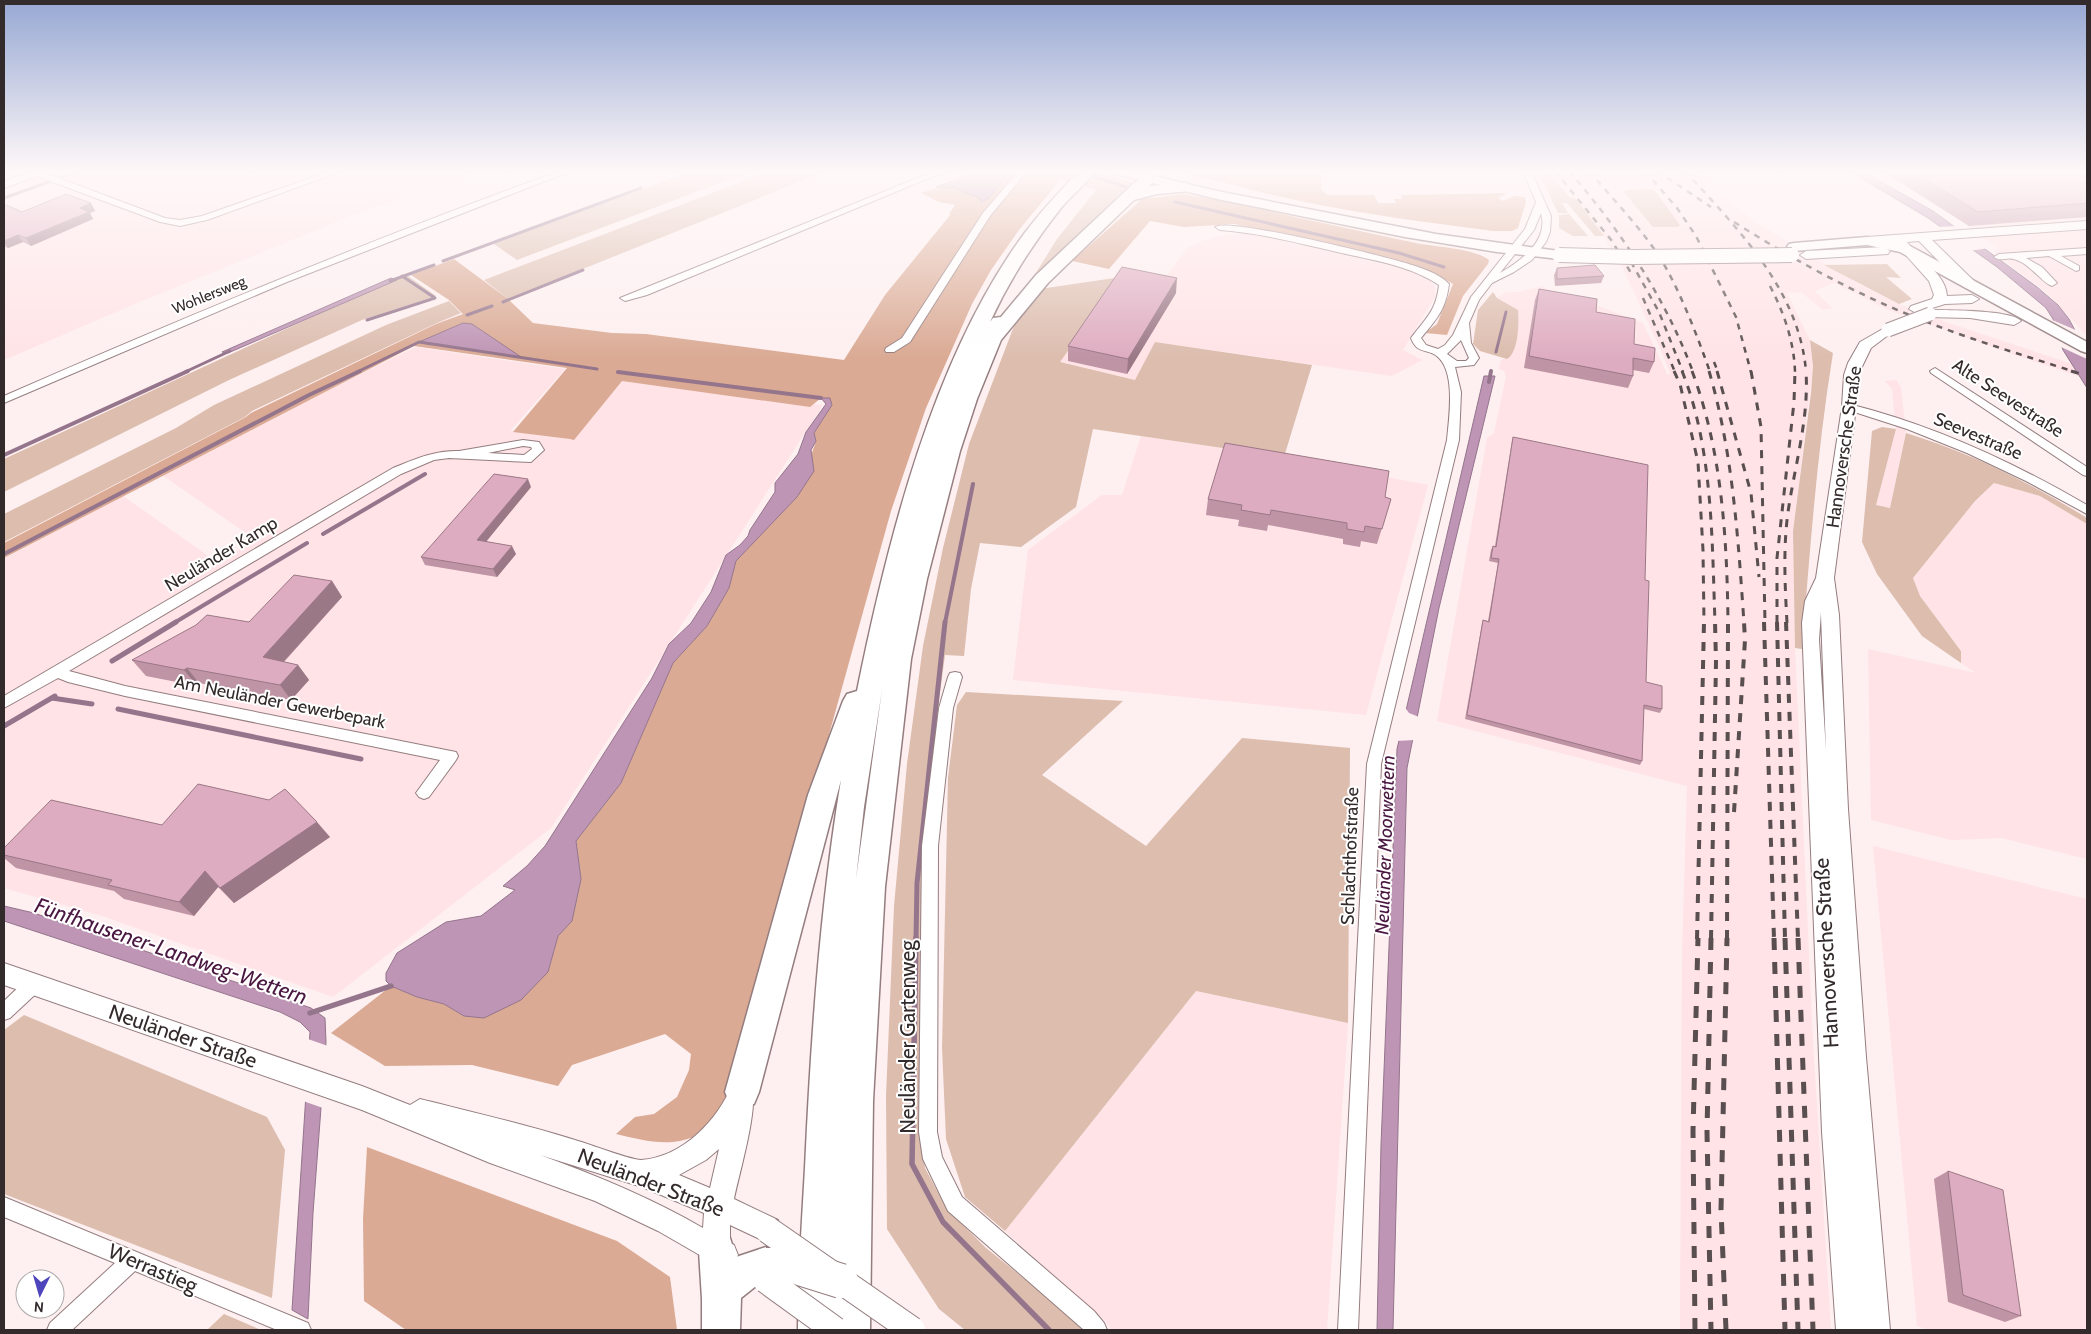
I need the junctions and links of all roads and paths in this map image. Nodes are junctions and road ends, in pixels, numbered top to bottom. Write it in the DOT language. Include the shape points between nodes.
graph roads {
  1 [pos="402,233"];
  2 [pos="790,233"];
  3 [pos="974,233"];
  4 [pos="1032,233"];
  5 [pos="1049,233"];
  6 [pos="1090,233"];
  7 [pos="1268,233"];
  8 [pos="1409,233"];
  9 [pos="1526,233"];
  10 [pos="1542,233"];
  11 [pos="2004,233"];
  12 [pos="1926,241"];
  13 [pos="1902,244"];
  14 [pos="1518,245"];
  15 [pos="1537,246"];
  16 [pos="2087,251"];
  17 [pos="2013,254"];
  18 [pos="1806,255"];
  19 [pos="2058,255"];
  20 [pos="2076,256"];
  21 [pos="1999,257"];
  22 [pos="2039,268"];
  23 [pos="2076,268"];
  24 [pos="1927,270"];
  25 [pos="1488,282"];
  26 [pos="2052,283"];
  27 [pos="1970,291"];
  28 [pos="625,298"];
  29 [pos="1938,301"];
  30 [pos="1930,314"];
  31 [pos="2014,321"];
  32 [pos="1464,324"];
  33 [pos="1888,330"];
  34 [pos="2054,334"];
  35 [pos="989,343"];
  36 [pos="2087,349"];
  37 [pos="890,350"];
  38 [pos="1471,352"];
  39 [pos="1861,352"];
  40 [pos="1446,354"];
  41 [pos="1467,364"];
  42 [pos="1935,371"];
  43 [pos="1456,392"];
  44 [pos="4,400"];
  45 [pos="1849,407"];
  46 [pos="1892,420"];
  47 [pos="1913,427"];
  48 [pos="462,454"];
  49 [pos="2087,472"];
  50 [pos="2087,510"];
  51 [pos="1825,578"];
  52 [pos="880,631"];
  53 [pos="58,671"];
  54 [pos="955,677"];
  55 [pos="4,703"];
  56 [pos="424,793"];
  57 [pos="4,974"];
  58 [pos="34,984"];
  59 [pos="4,1012"];
  60 [pos="742,1092"];
  61 [pos="362,1098"];
  62 [pos="639,1173"];
  63 [pos="718,1206"];
  64 [pos="4,1207"];
  65 [pos="717,1251"];
  66 [pos="133,1260"];
  67 [pos="762,1261"];
  68 [pos="842,1281"];
  69 [pos="721,1315"];
  70 [pos="294,1327"];
  71 [pos="57,1330"];
  72 [pos="817,1330"];
  73 [pos="835,1330"];
  74 [pos="851,1330"];
  75 [pos="912,1330"];
  76 [pos="1097,1330"];
  77 [pos="1348,1330"];
  78 [pos="1850,1330"];
  79 [pos="1876,1330"];
  1 -- 44 [label="street, Wohlersweg" via="172,326"];
  2 -- 28 [label="street"];
  3 -- 37 [label="street" via="906,340"];
  4 -- 52 [label="highway" via="996,292 948,398 892,578"];
  5 -- 35 [label="highway"];
  6 -- 35 [label="highway" via="1042,279"];
  7 -- 40 [label="street" via="1367,256 1439,280 1444,284 1442,301 1416,338 1417,344 1423,348"];
  8 -- 14 [label="main road"];
  9 -- 14 [label="street"];
  10 -- 15 [label="street"];
  11 -- 12 [label="main road"];
  12 -- 13 [label="main road"];
  12 -- 27 [label="main road"];
  13 -- 15 [label="main road" via="1867,241 1697,250 1569,244"];
  13 -- 18 [label="main road"];
  13 -- 24 [label="main road"];
  13 -- 27 [label="main road"];
  14 -- 15 [label="main road"];
  14 -- 25 [label="street"];
  15 -- 18 [label="main road, bridge" via="1559,254 1633,257"];
  15 -- 25 [label="street" via="1516,268"];
  16 -- 19 [label="street"];
  17 -- 19 [label="street"];
  17 -- 21 [label="street"];
  17 -- 22 [label="street"];
  18 -- 24 [label="main road" via="1878,257"];
  19 -- 20 [label="street"];
  19 -- 22 [label="street"];
  19 -- 23 [label="street"];
  22 -- 26 [label="street"];
  24 -- 27 [label="main road"];
  24 -- 29 [label="main road" via="1941,292"];
  25 -- 32 [label="street" via="1474,299"];
  27 -- 29 [label="main road"];
  27 -- 30 [label="main road, Hannoversche Straße"];
  27 -- 31 [label="main road"];
  27 -- 34 [label="main road" via="1997,301"];
  29 -- 33 [label="main road, Hannoversche Straße, bridge" via="1916,309"];
  30 -- 31 [label="main road" via="1970,314"];
  30 -- 33 [label="main road, Hannoversche Straße, bridge"];
  31 -- 34 [label="main road"];
  32 -- 38 [label="street" via="1466,343"];
  32 -- 40 [label="street"];
  33 -- 39 [label="main road, Hannoversche Straße" via="1869,342"];
  34 -- 36 [label="main road"];
  35 -- 74 [label="highway" via="967,399 933,509 898,659 870,887 856,1101"];
  38 -- 40 [label="street" via="1458,347"];
  38 -- 41 [label="street, Schlachthofstraße" via="1474,360"];
  39 -- 45 [label="main road, Hannoversche Straße" via="1851,375"];
  40 -- 41 [label="street"];
  40 -- 43 [label="street, Schlachthofstraße"];
  41 -- 43 [label="street, Schlachthofstraße"];
  42 -- 49 [label="street, Alte Seevestraße"];
  43 -- 77 [label="street, Schlachthofstraße" via="1453,440 1374,764"];
  45 -- 46 [label="street, Seevestraße"];
  45 -- 51 [label="main road, Hannoversche Straße"];
  46 -- 47 [label="street, Seevestraße"];
  47 -- 50 [label="street, Seevestraße" via="2005,466"];
  48 -- 48 [label="street, Neuländer Kamp" via="519,460 532,456 538,450 535,444 522,443"];
  48 -- 53 [label="street, Neuländer Kamp" via="431,457 397,471"];
  51 -- 78 [label="main road, Hannoversche Straße" via="1814,594 1810,640 1835,1132"];
  51 -- 79 [label="main road, Hannoversche Straße" via="1830,615 1853,1047"];
  52 -- 60 [label="highway" via="822,795"];
  52 -- 72 [label="highway" via="853,789 831,982"];
  53 -- 55 [label="street, Neuländer Kamp"];
  53 -- 56 [label="street, Am Neuländer Gewerbepark" via="68,677 125,691 452,756"];
  54 -- 76 [label="street, Neuländer Gartenweg" via="946,708 930,846 928,1132 933,1159 955,1204"];
  57 -- 58 [label="main road, Neuländer Straße"];
  58 -- 59 [label="street"];
  58 -- 61 [label="main road, Neuländer Straße"];
  60 -- 62 [label="main road" via="724,1124 706,1145 676,1163"];
  60 -- 63 [label="main road"];
  61 -- 62 [label="main road, Neuländer Straße" via="508,1132"];
  61 -- 65 [label="main road, Neuländer Straße" via="600,1190 668,1222"];
  62 -- 63 [label="main road, Neuländer Straße"];
  63 -- 65 [label="main road" via="715,1225"];
  63 -- 67 [label="main road, Neuländer Straße"];
  64 -- 66 [label="street, Werrastieg"];
  65 -- 67 [label="main road, Neuländer Straße"];
  65 -- 69 [label="highway"];
  66 -- 70 [label="street, Werrastieg"];
  66 -- 71 [label="street"];
  67 -- 68 [label="highway, bridge" via="790,1265"];
  67 -- 69 [label="highway" via="729,1284"];
  67 -- 73 [label="main road, Neuländer Straße, bridge"];
  68 -- 75 [label="main road, bridge"];
}
